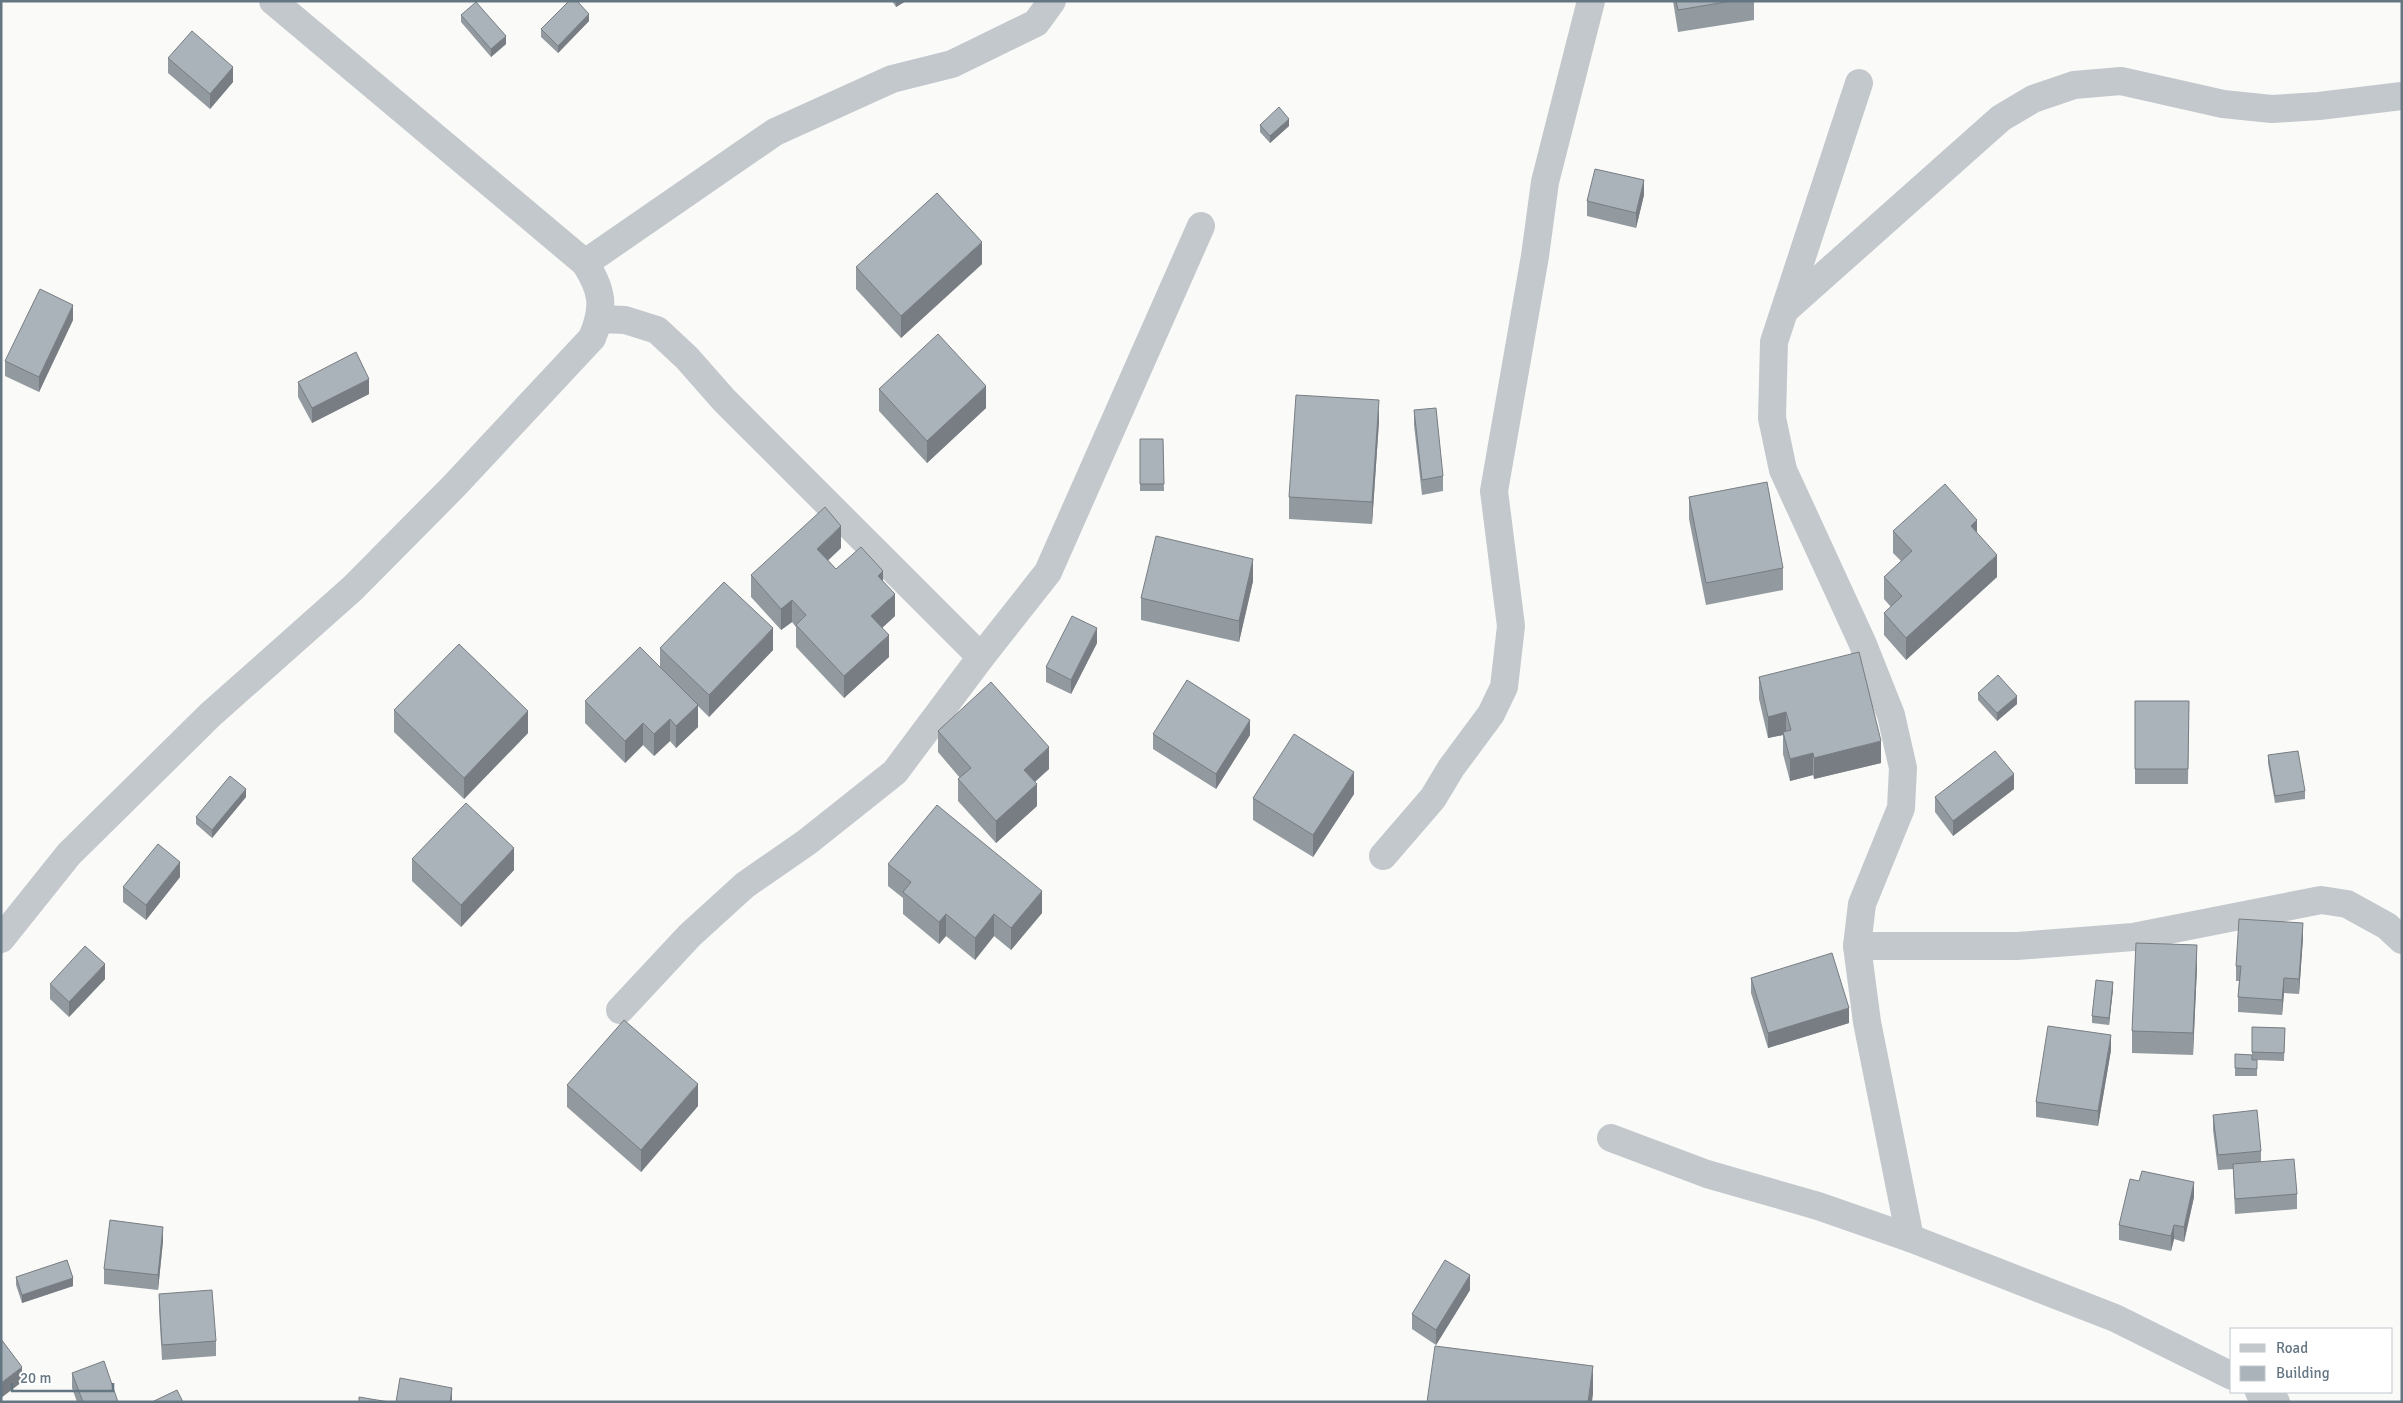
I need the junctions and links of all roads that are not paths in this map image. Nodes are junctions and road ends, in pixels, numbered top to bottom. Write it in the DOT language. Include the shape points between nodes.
graph roads {
  1 [pos="273,1"];
  2 [pos="1052,1"];
  3 [pos="1591,1"];
  4 [pos="1858,83"];
  5 [pos="2402,96"];
  6 [pos="1201,226"];
  7 [pos="585,263"];
  8 [pos="1784,311"];
  9 [pos="600,319"];
  10 [pos="981,657"];
  11 [pos="1383,856"];
  12 [pos="1,939"];
  13 [pos="2402,940"];
  14 [pos="1858,946"];
  15 [pos="620,1010"];
  16 [pos="1611,1138"];
  17 [pos="1910,1238"];
  18 [pos="2230,1375"];
  19 [pos="2261,1393"];
  20 [pos="2276,1402"];
  1 -- 7 [label="street"];
  2 -- 7 [label="street" via="1036,23 952,64 892,78 774,132"];
  3 -- 11 [label="street" via="1546,182 1494,491 1511,626 1504,687 1491,714 1433,798"];
  4 -- 8 [label="street"];
  5 -- 8 [label="street" via="2272,109 2223,104 2121,81 2074,85 2033,99 2001,118"];
  6 -- 10 [label="street" via="1048,572"];
  7 -- 9 [label="street" via="596,280 601,299"];
  8 -- 14 [label="street" via="1774,342 1772,418 1783,470 1891,715 1903,768 1901,808 1862,904"];
  9 -- 10 [label="street" via="625,320 657,330"];
  9 -- 12 [label="street" via="592,338 447,493 353,588 210,715 69,854"];
  10 -- 15 [label="street" via="895,772 745,886 690,935"];
  13 -- 14 [label="street" via="2387,926 2347,904 2321,900 2133,937 2016,946"];
  14 -- 17 [label="street" via="1867,1022"];
  16 -- 17 [label="street" via="1707,1174 1818,1206"];
  17 -- 18 [label="street" via="2115,1318"];
  19 -- 20 [label="street"];
}
